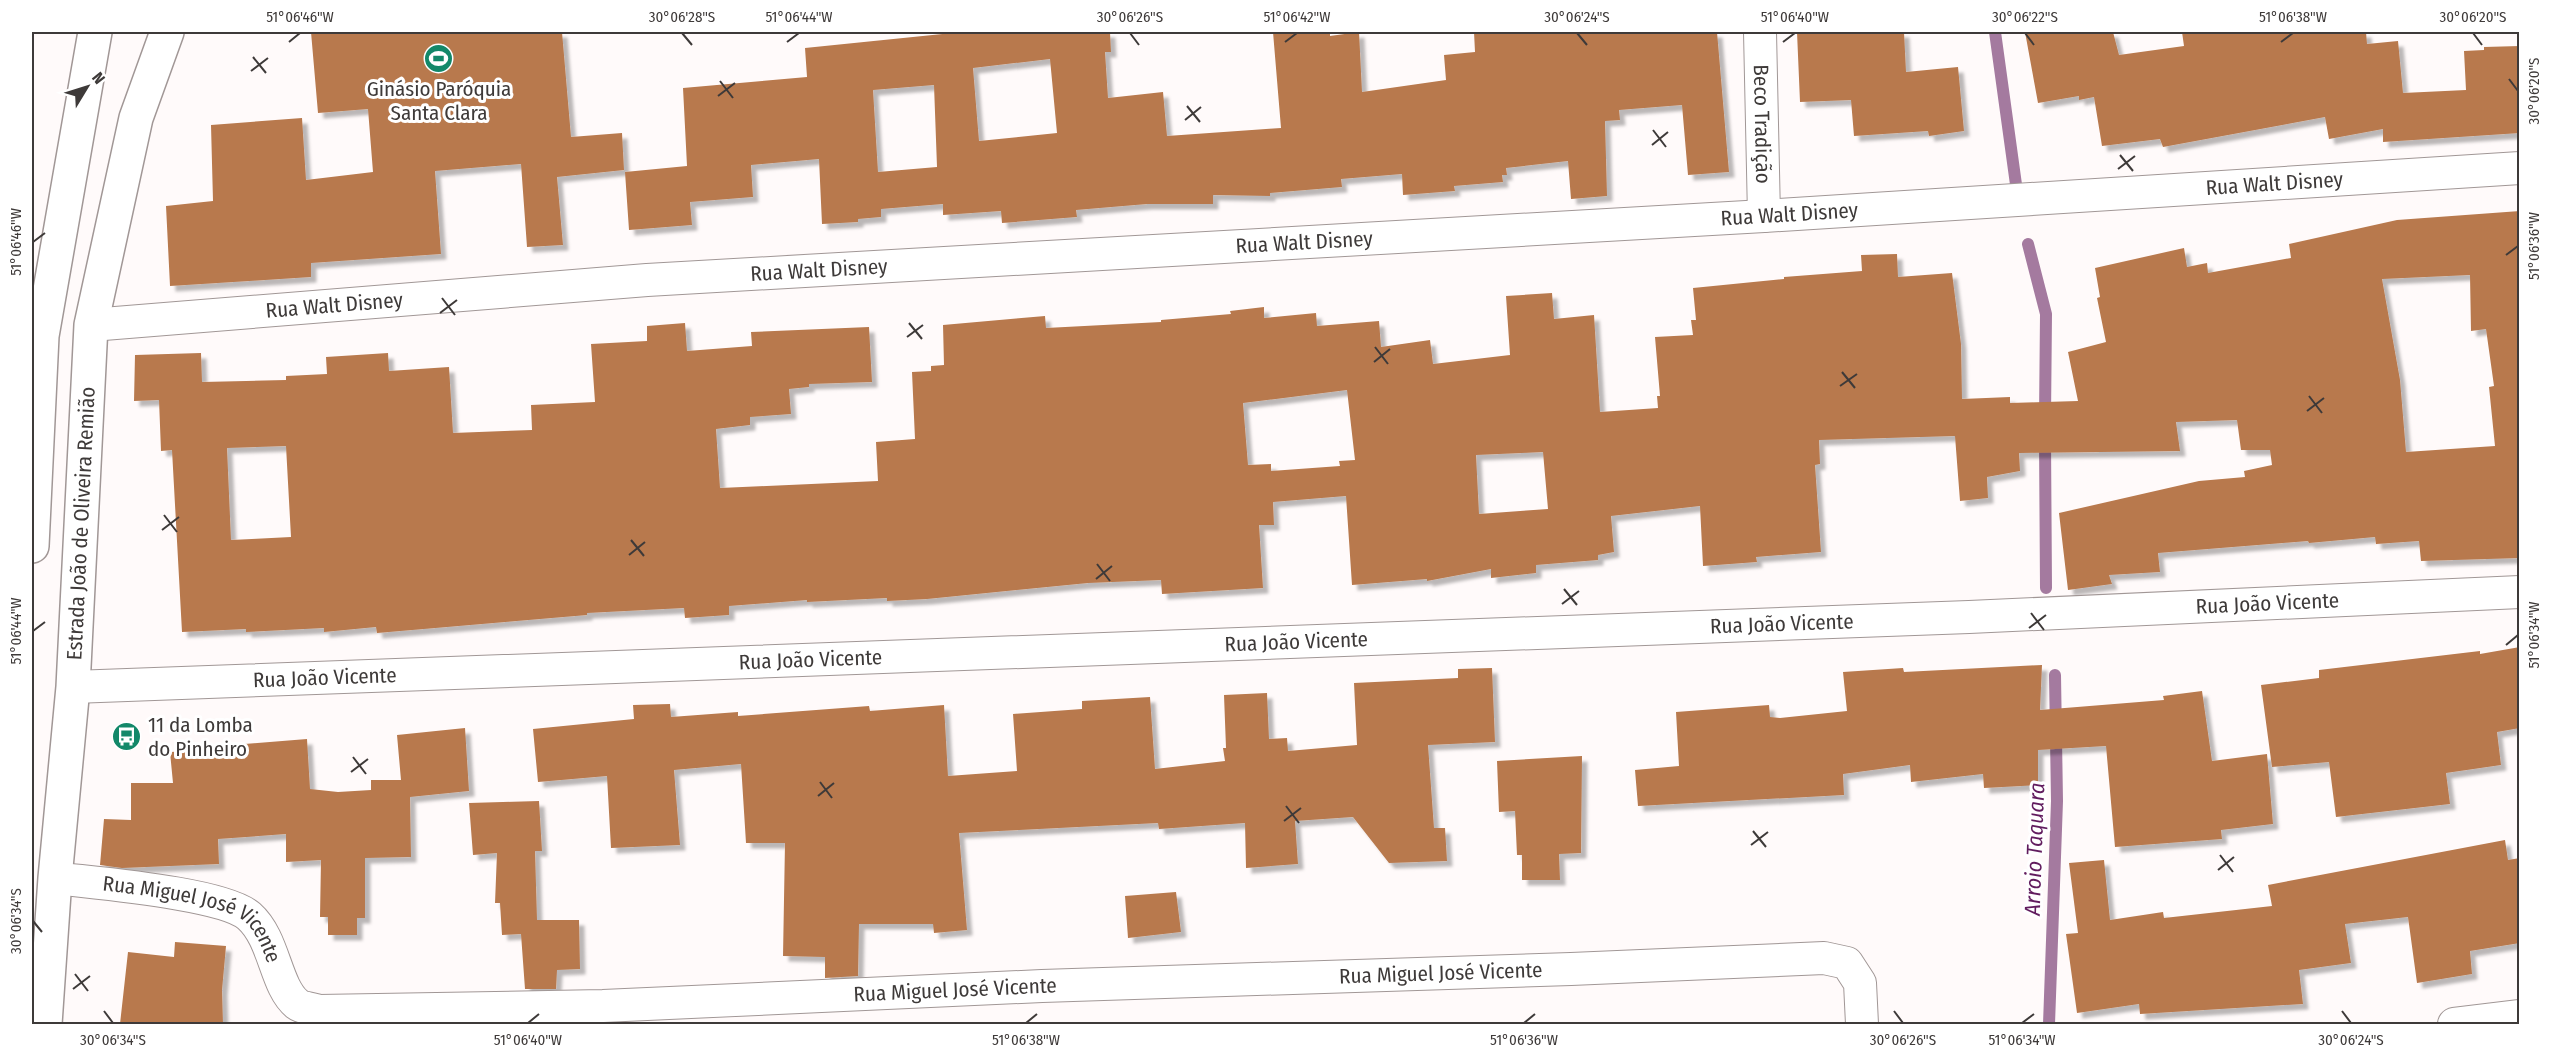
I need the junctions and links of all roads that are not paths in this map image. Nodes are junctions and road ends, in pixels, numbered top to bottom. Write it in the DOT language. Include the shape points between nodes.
graph roads {
  1 [pos="95,32"];
  2 [pos="167,32"];
  3 [pos="1760,32"];
  4 [pos="2520,168"];
  5 [pos="1764,216"];
  6 [pos="91,325"];
  7 [pos="32,546"];
  8 [pos="2520,592"];
  9 [pos="73,687"];
  10 [pos="55,878"];
  11 [pos="2520,1016"];
  12 [pos="45,1024"];
  13 [pos="1862,1024"];
  14 [pos="2454,1024"];
  1 -- 7 [label="main road" via="42,336"];
  2 -- 6 [label="main road, Estrada João de Oliveira Remião" via="136,118"];
  3 -- 5 [label="street, Beco Tradição"];
  4 -- 5 [label="street, Rua Walt Disney"];
  5 -- 6 [label="street, Rua Walt Disney" via="647,280"];
  6 -- 9 [label="main road, Estrada João de Oliveira Remião"];
  8 -- 9 [label="street, Rua João Vicente" via="1981,616"];
  9 -- 10 [label="main road, Estrada João de Oliveira Remião"];
  10 -- 12 [label="main road, Estrada João de Oliveira Remião"];
  10 -- 13 [label="street, Rua Miguel José Vicente" via="210,899 248,915 267,940 286,989 298,1004 319,1011 603,1006 1824,958 1847,963 1860,983"];
  11 -- 14 [label="street"];
}
